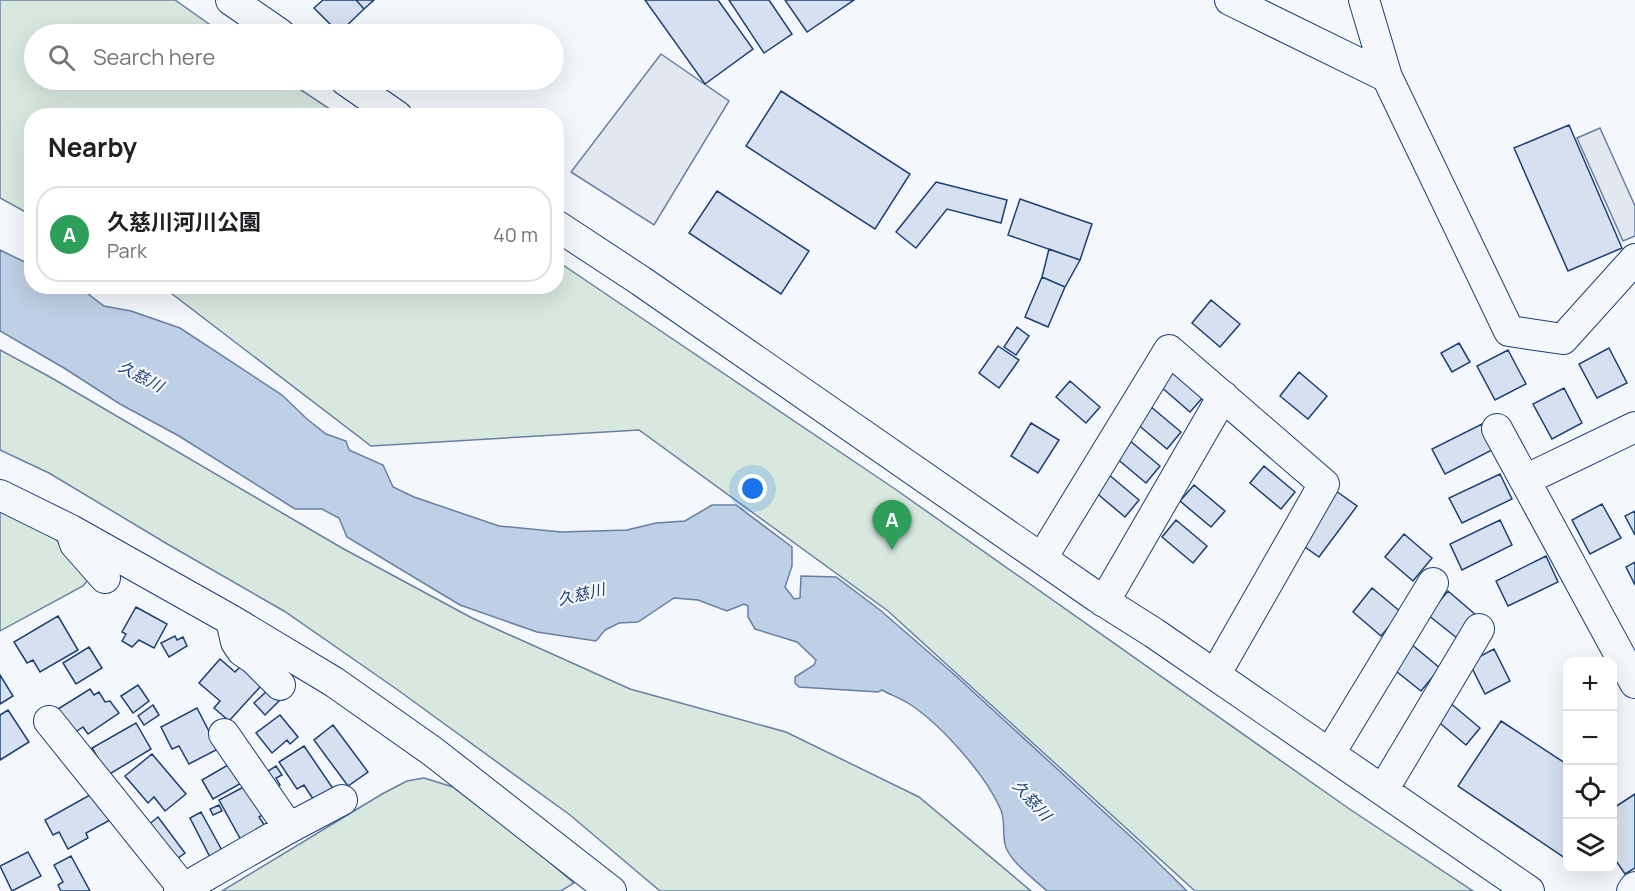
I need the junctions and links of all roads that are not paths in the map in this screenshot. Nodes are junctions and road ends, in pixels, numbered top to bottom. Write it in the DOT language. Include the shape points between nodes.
graph roads {
  1 [pos="231,0"];
  2 [pos="1230,0"];
  3 [pos="1364,0"];
  4 [pos="266,24"];
  5 [pos="1387,77"];
  6 [pos="359,90"];
  7 [pos="385,108"];
  8 [pos="564,230"];
  9 [pos="1632,272"];
  10 [pos="1223,396"];
  11 [pos="1635,427"];
  12 [pos="1497,429"];
  13 [pos="1525,480"];
  14 [pos="0,495"];
  15 [pos="71,530"];
  16 [pos="1042,558"];
  17 [pos="105,578"];
  18 [pos="1433,583"];
  19 [pos="1104,602"];
  20 [pos="231,620"];
  21 [pos="1479,629"];
  22 [pos="1215,675"];
  23 [pos="1635,683"];
  24 [pos="280,685"];
  25 [pos="49,722"];
  26 [pos="225,734"];
  27 [pos="1330,753"];
  28 [pos="1383,790"];
  29 [pos="342,800"];
  30 [pos="289,828"];
  31 [pos="1635,887"];
  32 [pos="606,889"];
  33 [pos="181,890"];
  34 [pos="1529,891"];
  35 [pos="1632,891"];
  1 -- 4 [label="street"];
  2 -- 5 [label="street"];
  3 -- 5 [label="street"];
  5 -- 9 [label="street" via="1509,331 1563,339"];
  6 -- 7 [label="street"];
  8 -- 16 [label="street"];
  10 -- 16 [label="street" via="1170,350"];
  10 -- 19 [label="street"];
  10 -- 22 [label="street" via="1324,484"];
  11 -- 13 [label="street"];
  12 -- 13 [label="street"];
  13 -- 23 [label="street"];
  14 -- 15 [label="street"];
  15 -- 17 [label="street" via="75,544"];
  15 -- 20 [label="street"];
  16 -- 19 [label="street"];
  18 -- 27 [label="street"];
  19 -- 22 [label="street"];
  20 -- 24 [label="street" via="242,651"];
  20 -- 32 [label="street" via="334,681 432,751"];
  21 -- 28 [label="street"];
  22 -- 27 [label="street"];
  25 -- 33 [label="street"];
  26 -- 30 [label="street"];
  27 -- 28 [label="street"];
  28 -- 34 [label="street"];
  29 -- 30 [label="street"];
  30 -- 33 [label="street"];
  31 -- 35 [label="street"];
}
